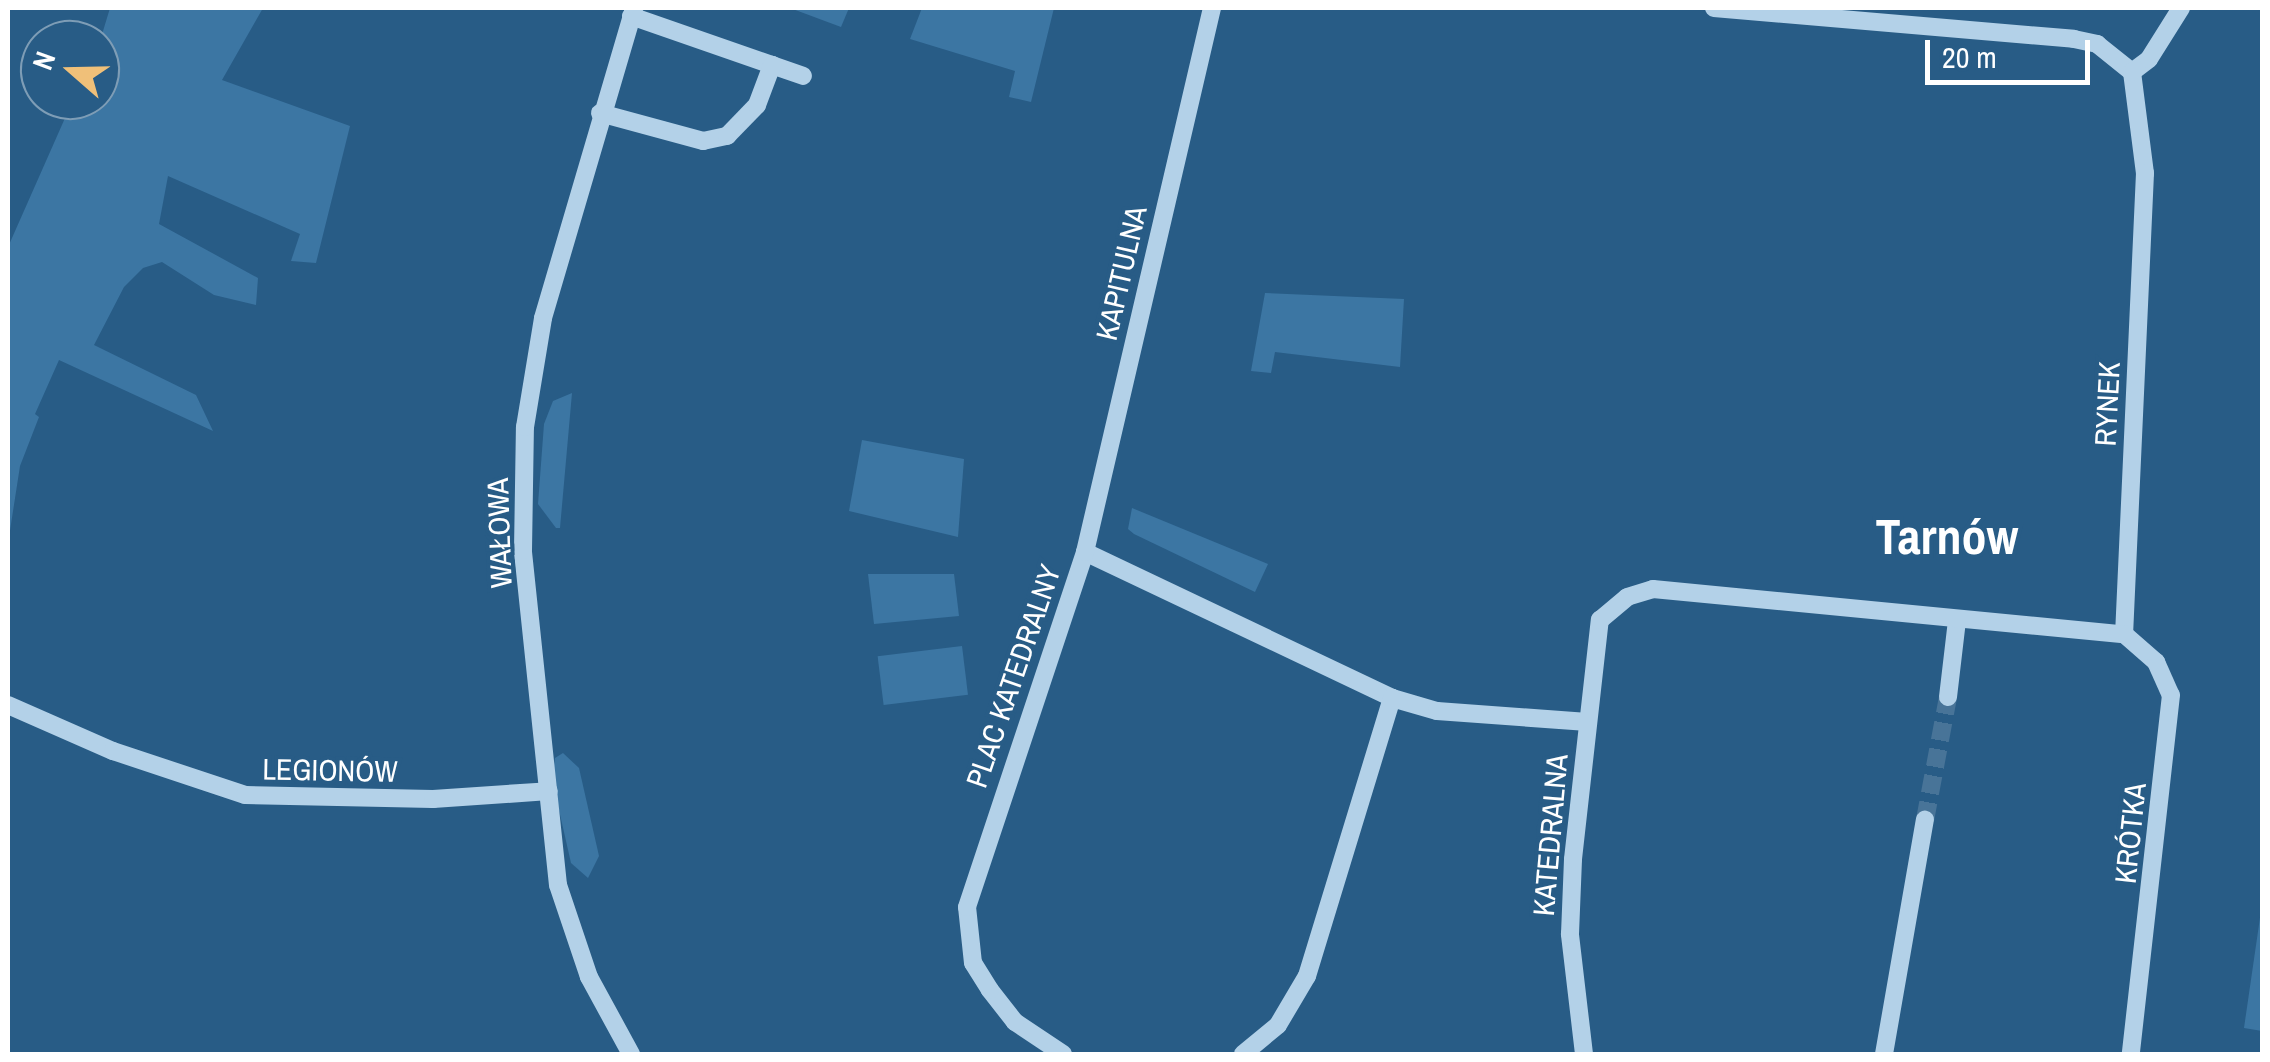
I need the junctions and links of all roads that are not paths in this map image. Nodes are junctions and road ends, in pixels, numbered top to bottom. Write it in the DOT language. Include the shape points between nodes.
graph roads {
  1 [pos="1212,8"];
  2 [pos="1714,8"];
  3 [pos="2182,8"];
  4 [pos="632,12"];
  5 [pos="772,65"];
  6 [pos="2132,72"];
  7 [pos="803,76"];
  8 [pos="600,114"];
  9 [pos="1085,552"];
  10 [pos="1958,620"];
  11 [pos="2124,634"];
  12 [pos="1948,697"];
  13 [pos="1392,698"];
  14 [pos="8,706"];
  15 [pos="1588,722"];
  16 [pos="549,790"];
  17 [pos="1925,820"];
  18 [pos="631,1054"];
  19 [pos="1063,1054"];
  20 [pos="1242,1054"];
  21 [pos="1584,1054"];
  22 [pos="1884,1054"];
  23 [pos="2131,1054"];
  1 -- 9 [label="street, KAPITULNA"];
  2 -- 6 [label="street" via="2074,39 2097,44"];
  3 -- 6 [label="street" via="2149,59"];
  4 -- 5 [label="street"];
  4 -- 8 [label="street, WAŁOWA"];
  5 -- 7 [label="street"];
  5 -- 8 [label="street" via="757,105 727,136 702,141"];
  6 -- 11 [label="street, RYNEK" via="2145,174"];
  8 -- 16 [label="street, WAŁOWA" via="543,318 525,427 523,550"];
  9 -- 13 [label="street, PLAC KATEDRALNY"];
  9 -- 19 [label="street, PLAC KATEDRALNY" via="967,907 973,963 990,990 1016,1022"];
  10 -- 11 [label="street"];
  10 -- 12 [label="street"];
  10 -- 15 [label="street, KATEDRALNA" via="1653,589 1627,596 1600,620"];
  11 -- 23 [label="street, KRÓTKA" via="2156,662 2171,695"];
  13 -- 15 [label="street, PLAC KATEDRALNY" via="1438,711"];
  13 -- 20 [label="street" via="1307,976 1278,1026"];
  14 -- 16 [label="street, LEGIONÓW" via="245,796 432,799"];
  15 -- 21 [label="street, KATEDRALNA" via="1570,934"];
  16 -- 18 [label="street, WAŁOWA" via="558,886 589,977"];
  17 -- 22 [label="street"];
}
